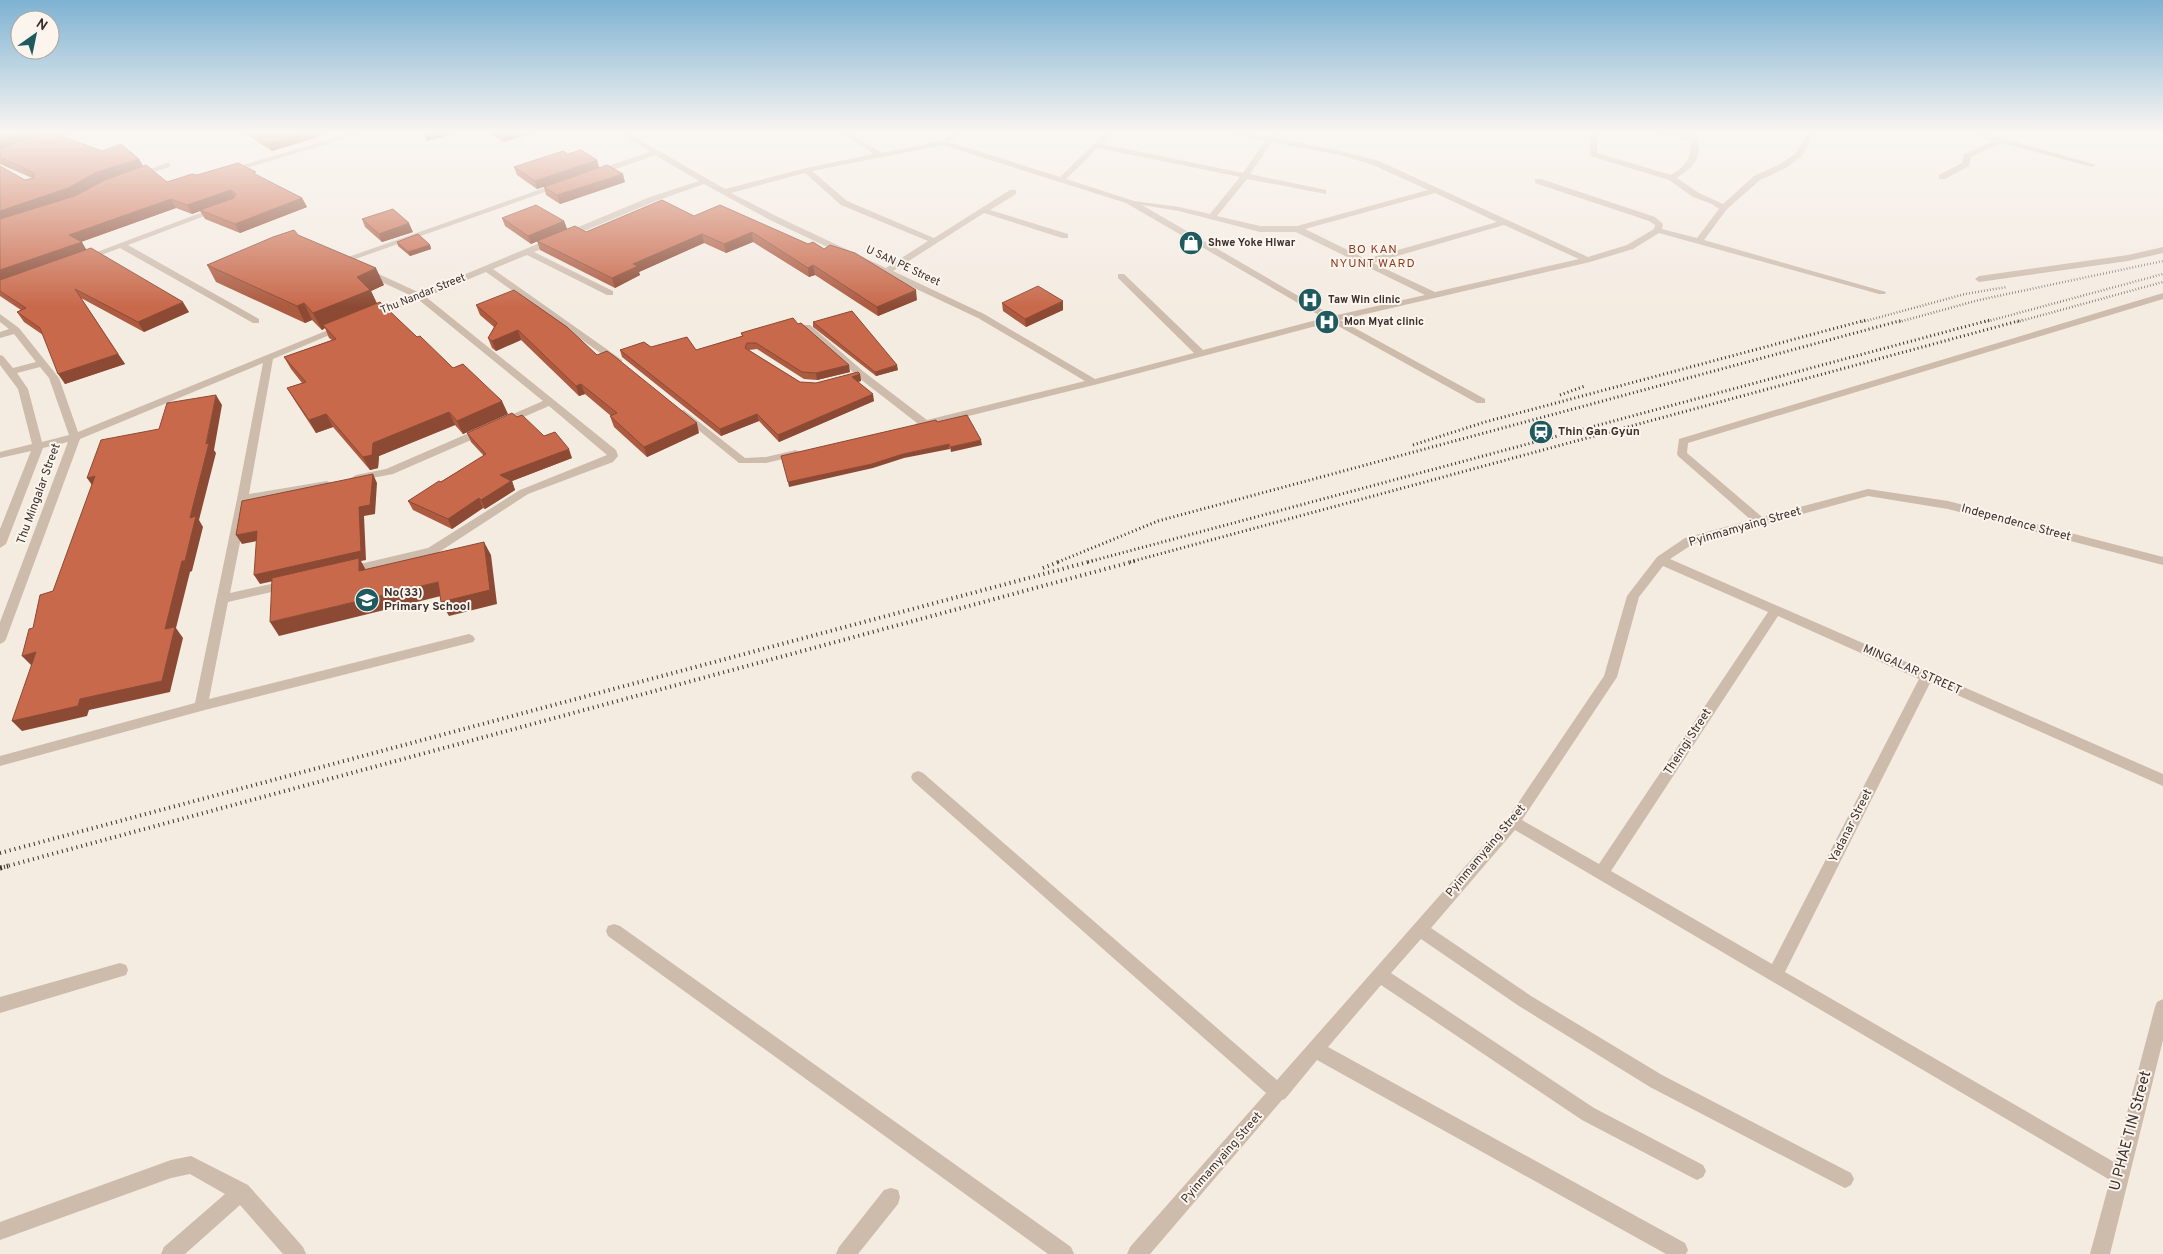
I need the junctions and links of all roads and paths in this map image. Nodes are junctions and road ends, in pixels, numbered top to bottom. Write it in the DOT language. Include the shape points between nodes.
graph roads {
  1 [pos="544,191"];
  2 [pos="677,191"];
  3 [pos="730,191"];
  4 [pos="830,191"];
  5 [pos="1098,191"];
  6 [pos="1233,191"];
  7 [pos="1316,191"];
  8 [pos="1434,191"];
  9 [pos="1437,191"];
  10 [pos="1567,191"];
  11 [pos="1689,191"];
  12 [pos="1743,191"];
  13 [pos="724,192"];
  14 [pos="1013,192"];
  15 [pos="1323,192"];
  16 [pos="1130,201"];
  17 [pos="226,206"];
  18 [pos="1723,208"];
  19 [pos="982,210"];
  20 [pos="1212,217"];
  21 [pos="1505,222"];
  22 [pos="1297,229"];
  23 [pos="1658,230"];
  24 [pos="1065,236"];
  25 [pos="935,241"];
  26 [pos="1699,241"];
  27 [pos="121,245"];
  28 [pos="2163,250"];
  29 [pos="526,252"];
  30 [pos="1587,260"];
  31 [pos="75,261"];
  32 [pos="1366,262"];
  33 [pos="486,268"];
  34 [pos="887,271"];
  35 [pos="1121,276"];
  36 [pos="1979,278"];
  37 [pos="1882,292"];
  38 [pos="610,293"];
  39 [pos="1433,295"];
  40 [pos="420,296"];
  41 [pos="2163,296"];
  42 [pos="0,317"];
  43 [pos="369,317"];
  44 [pos="1332,319"];
  45 [pos="256,320"];
  46 [pos="352,324"];
  47 [pos="807,327"];
  48 [pos="16,330"];
  49 [pos="0,335"];
  50 [pos="1200,353"];
  51 [pos="269,357"];
  52 [pos="0,358"];
  53 [pos="42,363"];
  54 [pos="629,369"];
  55 [pos="11,372"];
  56 [pos="861,374"];
  57 [pos="833,381"];
  58 [pos="1094,382"];
  59 [pos="1481,401"];
  60 [pos="550,402"];
  61 [pos="674,406"];
  62 [pos="926,424"];
  63 [pos="907,428"];
  64 [pos="75,438"];
  65 [pos="38,447"];
  66 [pos="803,452"];
  67 [pos="0,455"];
  68 [pos="1868,492"];
  69 [pos="243,500"];
  70 [pos="1760,522"];
  71 [pos="0,544"];
  72 [pos="1661,560"];
  73 [pos="2163,561"];
  74 [pos="337,573"];
  75 [pos="299,582"];
  76 [pos="223,599"];
  77 [pos="1776,610"];
  78 [pos="0,639"];
  79 [pos="469,639"];
  80 [pos="1927,676"];
  81 [pos="201,706"];
  82 [pos="0,761"];
  83 [pos="918,777"];
  84 [pos="2163,780"];
  85 [pos="1513,822"];
  86 [pos="1601,874"];
  87 [pos="1420,929"];
  88 [pos="614,931"];
  89 [pos="120,970"];
  90 [pos="1775,975"];
  91 [pos="1380,976"];
  92 [pos="0,1005"];
  93 [pos="2163,1007"];
  94 [pos="1316,1050"];
  95 [pos="1279,1093"];
  96 [pos="1696,1172"];
  97 [pos="2119,1175"];
  98 [pos="1845,1179"];
  99 [pos="241,1192"];
  100 [pos="891,1197"];
  101 [pos="0,1231"];
  102 [pos="1678,1250"];
  103 [pos="171,1254"];
  104 [pos="296,1254"];
  105 [pos="846,1254"];
  106 [pos="1064,1254"];
  107 [pos="1137,1254"];
  108 [pos="2100,1254"];
  1 -- 40 [label="street" via="337,259"];
  2 -- 29 [label="street, Thu Nandar Street"];
  3 -- 13 [label="street"];
  4 -- 25 [label="street" via="844,203"];
  5 -- 16 [label="street"];
  6 -- 20 [label="street"];
  7 -- 15 [label="street"];
  8 -- 22 [label="street"];
  9 -- 21 [label="street"];
  10 -- 23 [label="street" via="1652,219 1658,224"];
  11 -- 18 [label="street"];
  12 -- 18 [label="street"];
  13 -- 34 [label="street, U SAN PE Street"];
  14 -- 19 [label="street"];
  16 -- 20 [label="street"];
  16 -- 44 [label="street"];
  17 -- 27 [label="street"];
  18 -- 26 [label="street"];
  19 -- 24 [label="street"];
  19 -- 25 [label="street"];
  20 -- 22 [label="street" via="1260,229"];
  21 -- 30 [label="street"];
  21 -- 32 [label="street"];
  22 -- 32 [label="street"];
  23 -- 26 [label="street"];
  23 -- 30 [label="street" via="1630,247"];
  25 -- 34 [label="street"];
  26 -- 37 [label="street"];
  27 -- 31 [label="street"];
  27 -- 45 [label="street"];
  28 -- 36 [label="street" via="2128,258"];
  29 -- 33 [label="street, Thu Nandar Street"];
  29 -- 38 [label="street"];
  30 -- 39 [label="street"];
  32 -- 39 [label="street"];
  33 -- 40 [label="street, Thu Nandar Street"];
  33 -- 54 [label="street"];
  34 -- 58 [label="street, U SAN PE Street" via="981,316"];
  35 -- 50 [label="street"];
  39 -- 44 [label="street"];
  40 -- 43 [label="street, Thu Nandar Street"];
  40 -- 60 [label="street"];
  41 -- 70 [label="street" via="1683,441 1682,454"];
  42 -- 48 [label="street, Thu Mingalar Street"];
  44 -- 50 [label="street"];
  44 -- 59 [label="street"];
  46 -- 51 [label="street"];
  47 -- 56 [label="street"];
  48 -- 49 [label="street"];
  48 -- 53 [label="street, Thu Mingalar Street"];
  50 -- 58 [label="street"];
  51 -- 64 [label="street"];
  51 -- 69 [label="street"];
  52 -- 55 [label="street, Thu Mingalar Street"];
  53 -- 55 [label="street"];
  53 -- 64 [label="street, Thu Mingalar Street" via="54,378"];
  55 -- 65 [label="street, Thu Mingalar Street" via="23,389"];
  56 -- 57 [label="street"];
  56 -- 62 [label="street"];
  58 -- 62 [label="street"];
  60 -- 69 [label="street" via="389,472"];
  60 -- 74 [label="street" via="613,456 524,492 432,551"];
  61 -- 66 [label="street" via="743,461"];
  62 -- 63 [label="street"];
  64 -- 65 [label="street"];
  64 -- 78 [label="street, Thu Mingalar Street"];
  65 -- 67 [label="street"];
  65 -- 71 [label="street, Thu Mingalar Street"];
  68 -- 70 [label="street, Pyinmamyaing Street"];
  68 -- 73 [label="street, Independence Street" via="1948,505"];
  69 -- 76 [label="street"];
  70 -- 72 [label="street, Pyinmamyaing Street" via="1689,541"];
  72 -- 77 [label="street, MINGALAR STREET"];
  72 -- 85 [label="street, Pyinmamyaing Street" via="1632,596 1610,677"];
  75 -- 76 [label="street"];
  76 -- 81 [label="street"];
  77 -- 80 [label="street, MINGALAR STREET"];
  77 -- 86 [label="street, Theingi Street"];
  79 -- 81 [label="street"];
  80 -- 84 [label="street, MINGALAR STREET"];
  80 -- 90 [label="street, Yadanar Street"];
  81 -- 82 [label="street"];
  83 -- 95 [label="street"];
  85 -- 86 [label="street"];
  85 -- 87 [label="street, Pyinmamyaing Street"];
  86 -- 90 [label="street"];
  87 -- 91 [label="street, Pyinmamyaing Street"];
  87 -- 98 [label="street" via="1525,1001 1656,1081"];
  88 -- 106 [label="street"];
  89 -- 92 [label="street"];
  90 -- 97 [label="street"];
  91 -- 94 [label="street, Pyinmamyaing Street"];
  91 -- 96 [label="street" via="1588,1114"];
  93 -- 97 [label="street, U PHAE TIN Street"];
  94 -- 95 [label="street, Pyinmamyaing Street"];
  94 -- 102 [label="street"];
  95 -- 107 [label="street, Pyinmamyaing Street"];
  97 -- 108 [label="street, U PHAE TIN Street"];
  99 -- 101 [label="street" via="191,1165 171,1169"];
  99 -- 103 [label="street"];
  99 -- 104 [label="street"];
  100 -- 105 [label="street"];
}
